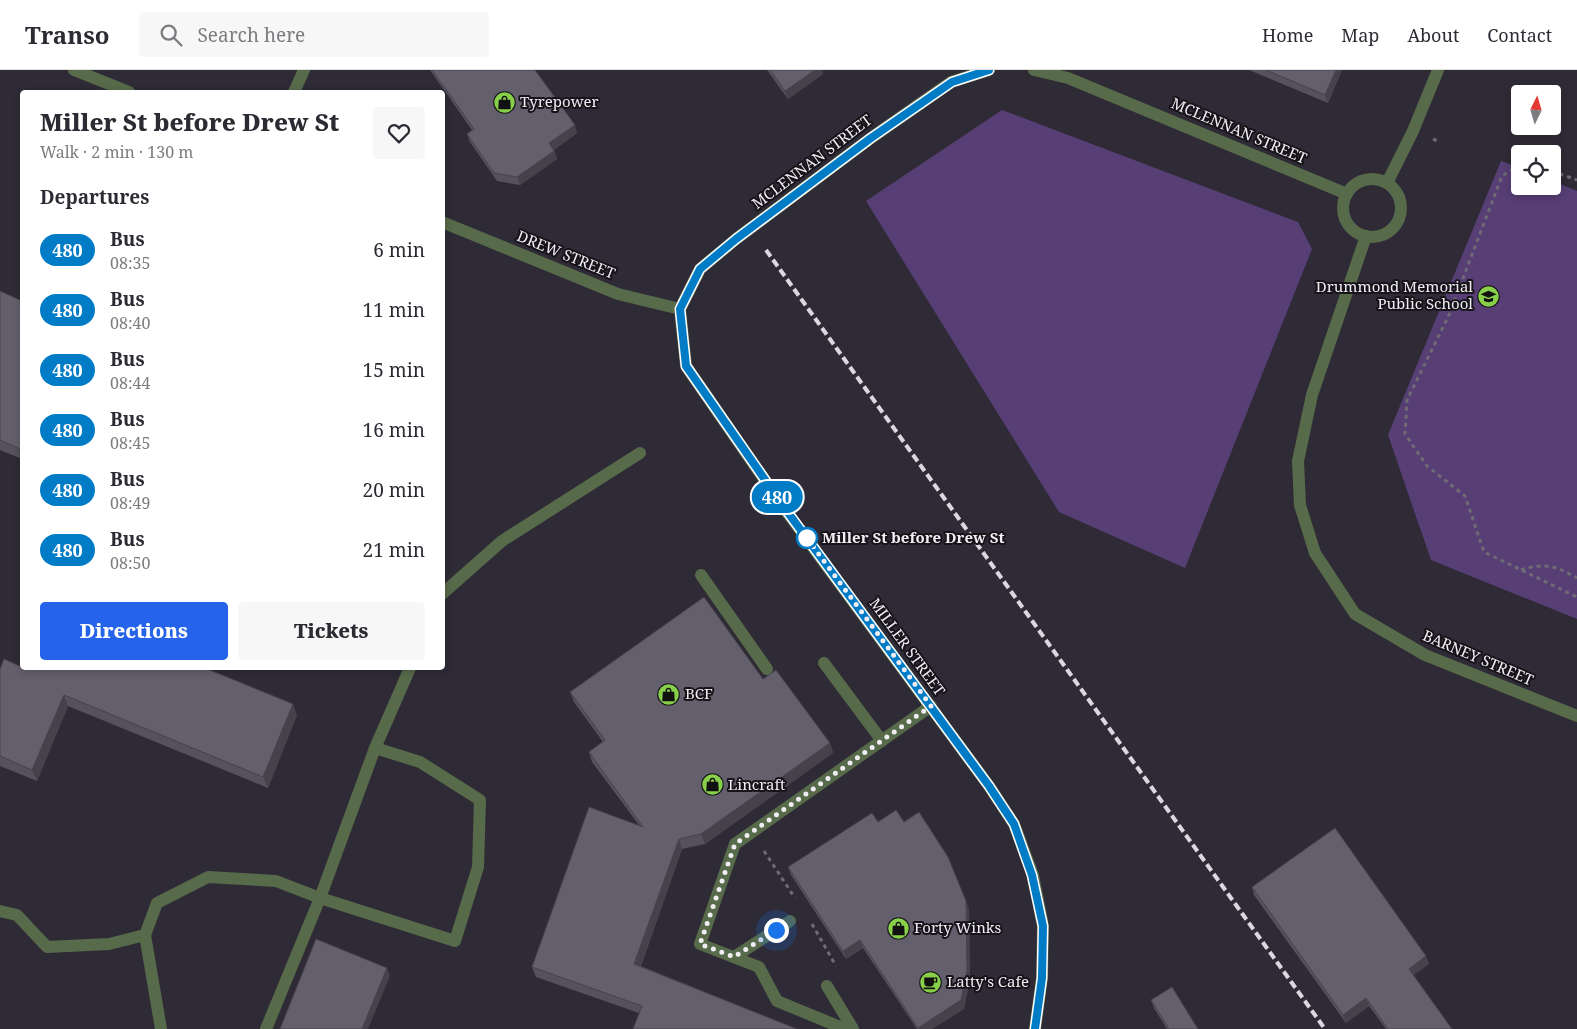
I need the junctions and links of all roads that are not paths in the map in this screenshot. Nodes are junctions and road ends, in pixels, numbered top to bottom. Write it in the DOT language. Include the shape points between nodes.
graph roads {
  1 [pos="74,70"];
  2 [pos="304,70"];
  3 [pos="989,70"];
  4 [pos="1034,70"];
  5 [pos="1438,70"];
  6 [pos="124,90"];
  7 [pos="295,90"];
  8 [pos="1387,183"];
  9 [pos="1346,194"];
  10 [pos="445,223"];
  11 [pos="1366,236"];
  12 [pos="680,309"];
  13 [pos="640,453"];
  14 [pos="701,575"];
  15 [pos="445,591"];
  16 [pos="824,663"];
  17 [pos="767,669"];
  18 [pos="409,670"];
  19 [pos="931,706"];
  20 [pos="1577,716"];
  21 [pos="882,741"];
  22 [pos="375,748"];
  23 [pos="320,898"];
  24 [pos="0,911"];
  25 [pos="790,921"];
  26 [pos="145,935"];
  27 [pos="734,957"];
  28 [pos="826,986"];
  29 [pos="161,1029"];
  30 [pos="266,1029"];
  31 [pos="845,1029"];
  32 [pos="853,1029"];
  33 [pos="1035,1029"];
  1 -- 6 [label="street"];
  2 -- 7 [label="street"];
  3 -- 12 [label="street, MCLENNAN STREET" via="952,82 736,239 700,269"];
  4 -- 9 [label="street, MCLENNAN STREET" via="1068,78"];
  5 -- 8 [label="street"];
  8 -- 9 [label="street" via="1378,180 1360,182"];
  8 -- 11 [label="street" via="1401,202 1397,224 1383,234"];
  9 -- 11 [label="street" via="1343,207 1346,220 1354,231"];
  10 -- 12 [label="street, DREW STREET" via="618,294"];
  11 -- 20 [label="street, BARNEY STREET" via="1312,394 1298,461 1300,505 1315,553 1355,614 1425,655"];
  12 -- 19 [label="street, MILLER STREET" via="686,366 786,510"];
  13 -- 15 [label="street" via="502,541"];
  14 -- 17 [label="street"];
  16 -- 21 [label="street"];
  18 -- 22 [label="street"];
  19 -- 21 [label="street"];
  19 -- 33 [label="street, MILLER STREET" via="1014,824 1032,875 1043,926 1042,978"];
  21 -- 27 [label="street" via="735,844 700,944"];
  22 -- 23 [label="street"];
  22 -- 23 [label="street" via="420,762 480,800 478,867 455,941"];
  23 -- 26 [label="street" via="276,881 208,877 157,904"];
  23 -- 30 [label="street"];
  24 -- 26 [label="street" via="17,914 47,947 109,944"];
  25 -- 27 [label="street"];
  26 -- 29 [label="street"];
  27 -- 31 [label="street" via="759,967 777,1001"];
  28 -- 32 [label="street"];
}
